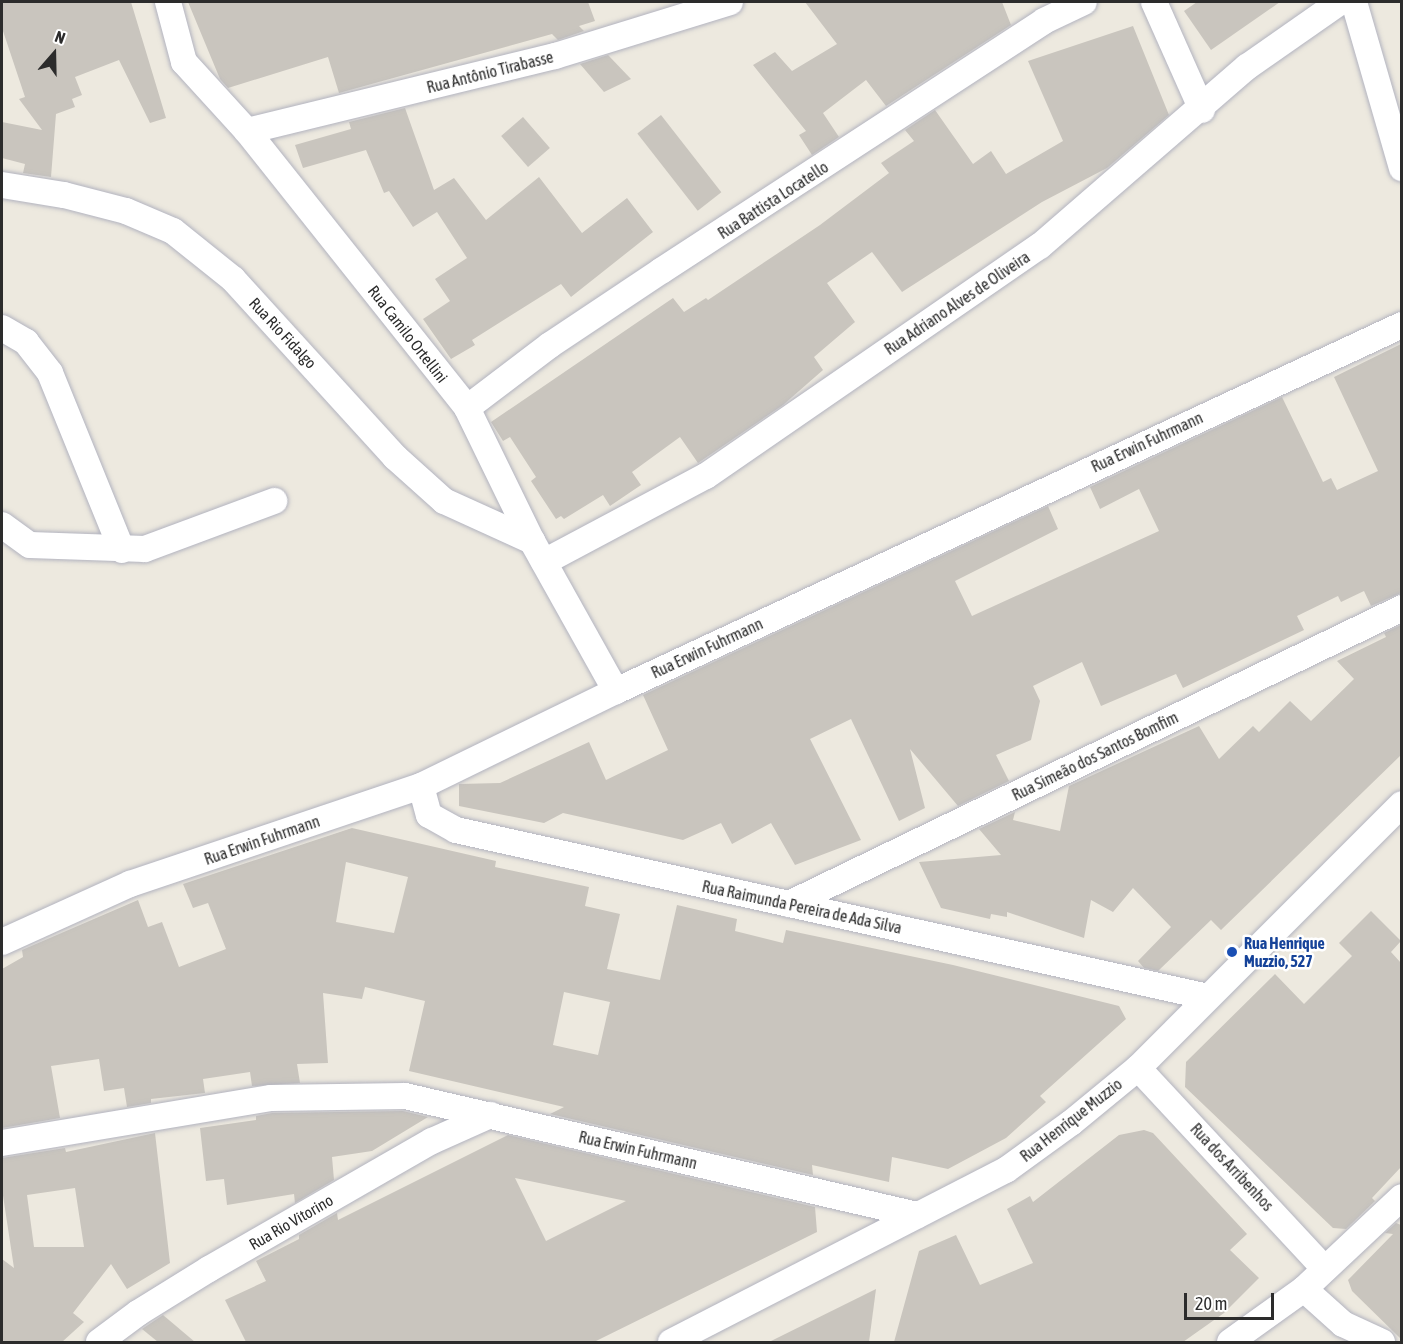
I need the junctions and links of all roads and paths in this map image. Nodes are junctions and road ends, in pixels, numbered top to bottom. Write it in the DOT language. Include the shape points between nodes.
graph roads {
  1 [pos="168,2"];
  2 [pos="730,2"];
  3 [pos="1084,2"];
  4 [pos="1154,2"];
  5 [pos="1340,2"];
  6 [pos="1354,2"];
  7 [pos="1202,110"];
  8 [pos="247,131"];
  9 [pos="1401,168"];
  10 [pos="2,185"];
  11 [pos="1401,325"];
  12 [pos="2,328"];
  13 [pos="467,408"];
  14 [pos="274,501"];
  15 [pos="2,525"];
  16 [pos="122,550"];
  17 [pos="538,552"];
  18 [pos="1401,608"];
  19 [pos="616,691"];
  20 [pos="421,786"];
  21 [pos="1401,804"];
  22 [pos="789,904"];
  23 [pos="2,942"];
  24 [pos="1208,997"];
  25 [pos="1138,1068"];
  26 [pos="490,1115"];
  27 [pos="2,1143"];
  28 [pos="1401,1197"];
  29 [pos="917,1215"];
  30 [pos="1324,1268"];
  31 [pos="1304,1289"];
  32 [pos="99,1342"];
  33 [pos="670,1342"];
  34 [pos="1230,1342"];
  35 [pos="1382,1342"];
  1 -- 8 [label="street, Rua Camilo Ortellini" via="184,62"];
  2 -- 8 [label="street, Rua Antônio Tirabasse" via="555,56"];
  3 -- 13 [label="street, Rua Battista Locatello" via="1044,21 661,271 550,345"];
  4 -- 7 [label="street"];
  5 -- 7 [label="street, Rua Adriano Alves de Oliveira" via="1247,67"];
  6 -- 9 [label="street"];
  7 -- 17 [label="street, Rua Adriano Alves de Oliveira" via="1040,246 706,476"];
  8 -- 13 [label="street, Rua Camilo Ortellini"];
  10 -- 17 [label="street, Rua Rio Fidalgo" via="126,211 173,231 233,279 395,457 444,501"];
  11 -- 19 [label="street, Rua Erwin Fuhrmann"];
  12 -- 16 [label="street" via="26,342 50,373"];
  13 -- 17 [label="street, Rua Camilo Ortellini"];
  14 -- 16 [label="street" via="179,539 145,549"];
  15 -- 16 [label="street" via="30,545"];
  17 -- 19 [label="street, Rua Camilo Ortellini"];
  18 -- 22 [label="street, Rua Simeão dos Santos Bomfim"];
  19 -- 20 [label="street, Rua Erwin Fuhrmann"];
  20 -- 22 [label="street, Rua Raimunda Pereira de Ada Silva" via="429,815 456,830"];
  20 -- 23 [label="street, Rua Erwin Fuhrmann" via="130,884"];
  21 -- 24 [label="street, Rua Henrique Muzzio"];
  22 -- 24 [label="street, Rua Raimunda Pereira de Ada Silva"];
  24 -- 25 [label="street, Rua Henrique Muzzio"];
  25 -- 29 [label="street, Rua Henrique Muzzio" via="1006,1170"];
  25 -- 30 [label="street, Rua dos Arribenhos"];
  26 -- 27 [label="street, Rua Erwin Fuhrmann" via="405,1096 271,1098"];
  26 -- 29 [label="street, Rua Erwin Fuhrmann"];
  26 -- 32 [label="street, Rua Rio Vitorino" via="432,1141 208,1269"];
  28 -- 30 [label="street"];
  29 -- 33 [label="street, Rua Henrique Muzzio"];
  30 -- 31 [label="street"];
  31 -- 34 [label="street"];
  31 -- 35 [label="street" via="1343,1324"];
}
